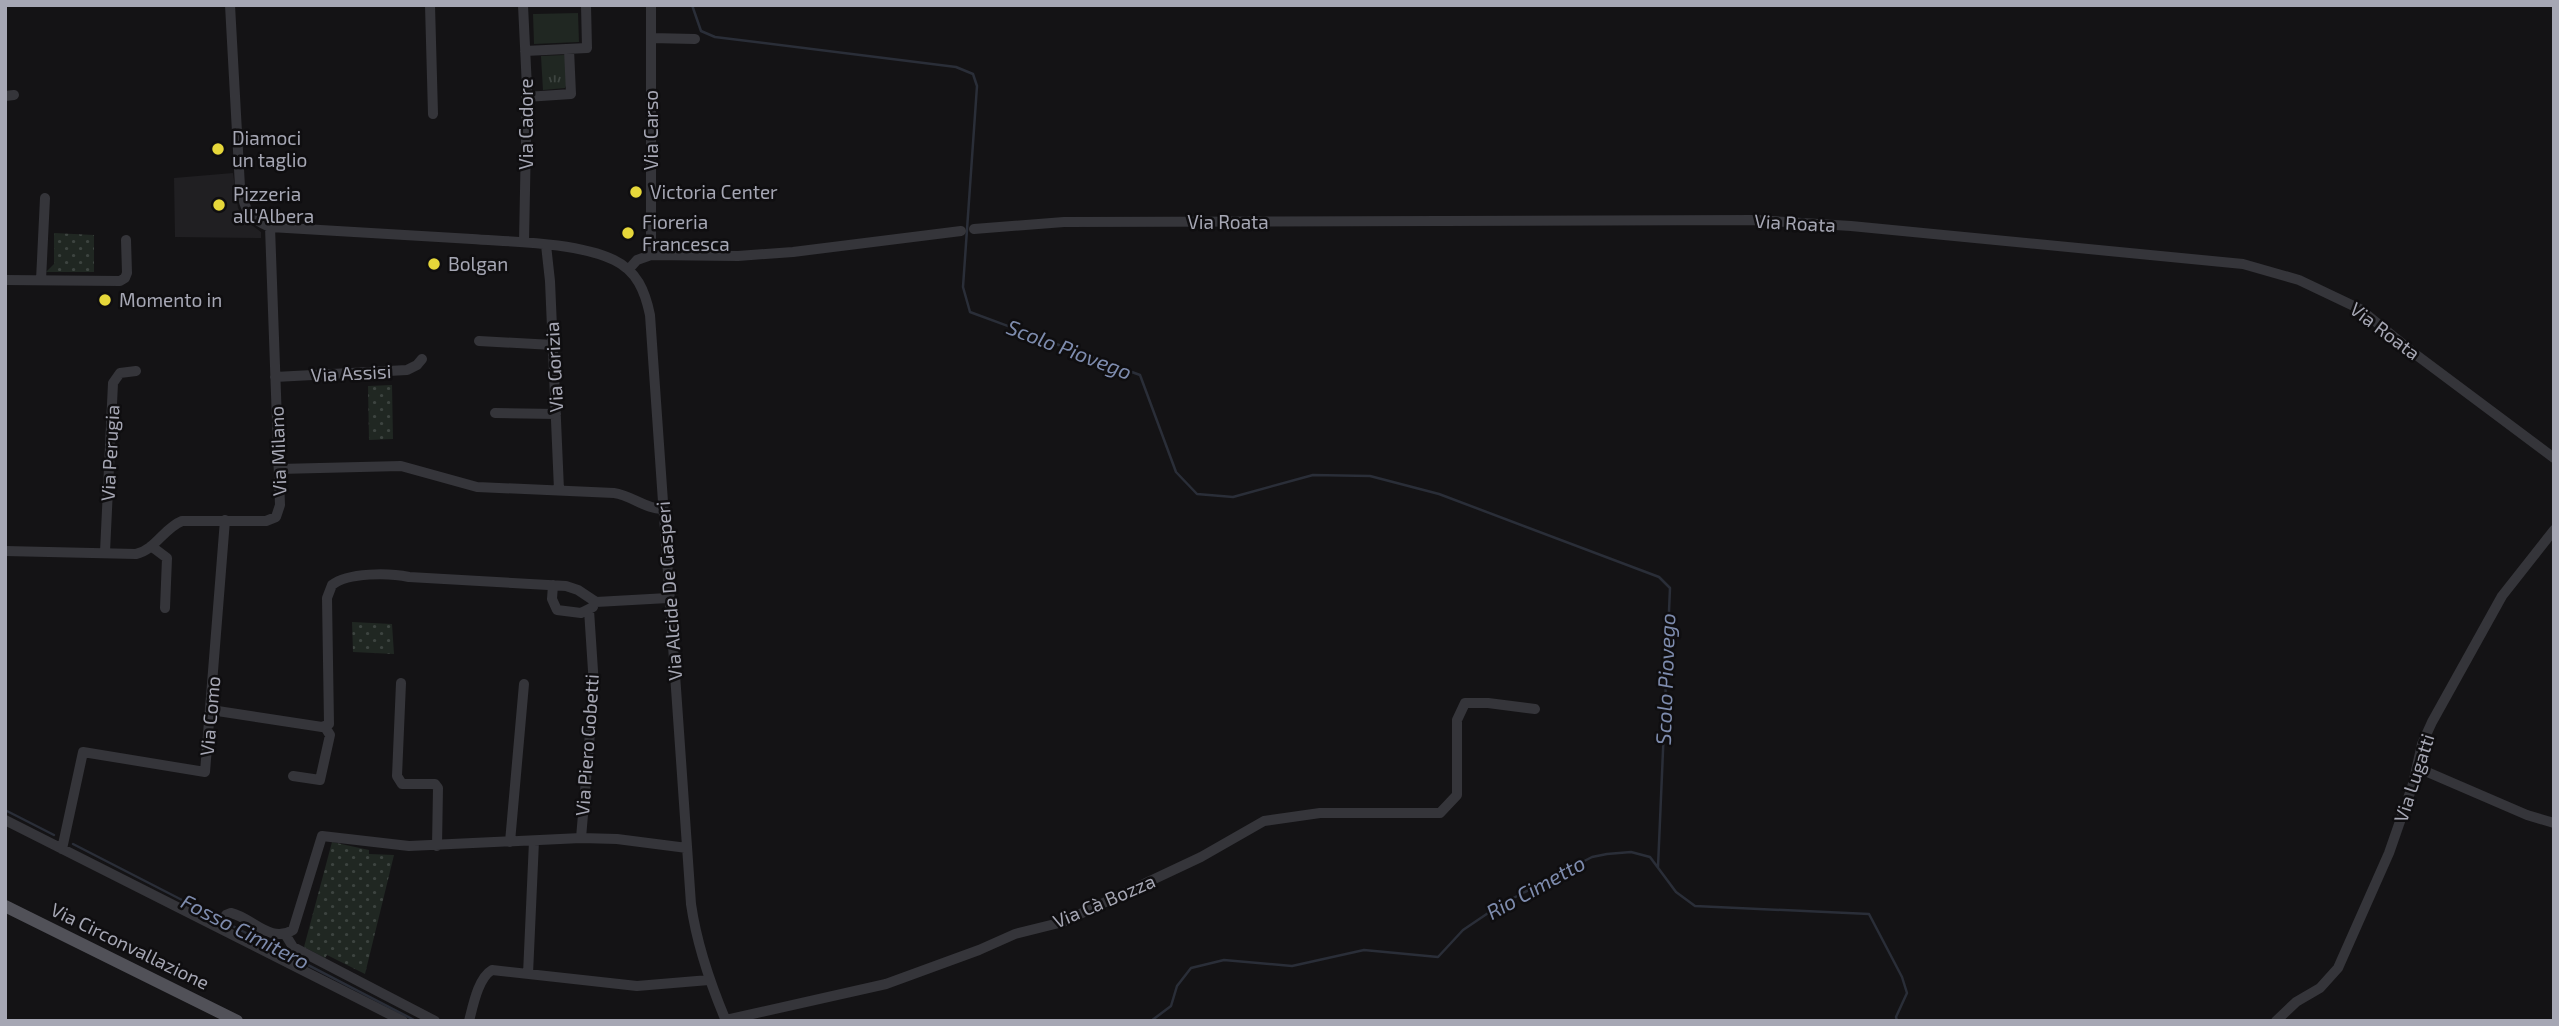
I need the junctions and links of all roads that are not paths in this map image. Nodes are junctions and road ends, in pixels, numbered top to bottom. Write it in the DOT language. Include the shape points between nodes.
graph roads {
  1 [pos="230,5"];
  2 [pos="430,5"];
  3 [pos="523,5"];
  4 [pos="586,5"];
  5 [pos="651,5"];
  6 [pos="651,37"];
  7 [pos="695,40"];
  8 [pos="569,49"];
  9 [pos="525,51"];
  10 [pos="526,97"];
  11 [pos="433,114"];
  12 [pos="45,198"];
  13 [pos="270,227"];
  14 [pos="974,229"];
  15 [pos="961,231"];
  16 [pos="126,240"];
  17 [pos="524,242"];
  18 [pos="546,245"];
  19 [pos="651,255"];
  20 [pos="629,269"];
  21 [pos="5,279"];
  22 [pos="41,280"];
  23 [pos="479,341"];
  24 [pos="553,345"];
  25 [pos="422,359"];
  26 [pos="136,371"];
  27 [pos="275,377"];
  28 [pos="495,413"];
  29 [pos="556,414"];
  30 [pos="2554,458"];
  31 [pos="279,469"];
  32 [pos="559,490"];
  33 [pos="663,509"];
  34 [pos="225,520"];
  35 [pos="2554,530"];
  36 [pos="151,546"];
  37 [pos="5,551"];
  38 [pos="105,552"];
  39 [pos="553,585"];
  40 [pos="668,598"];
  41 [pos="592,606"];
  42 [pos="166,608"];
  43 [pos="401,683"];
  44 [pos="524,684"];
  45 [pos="1535,709"];
  46 [pos="211,710"];
  47 [pos="326,727"];
  48 [pos="2418,768"];
  49 [pos="293,776"];
  50 [pos="5,820"];
  51 [pos="2554,823"];
  52 [pos="581,838"];
  53 [pos="534,841"];
  54 [pos="510,842"];
  55 [pos="437,846"];
  56 [pos="687,848"];
  57 [pos="62,849"];
  58 [pos="5,906"];
  59 [pos="221,921"];
  60 [pos="285,934"];
  61 [pos="528,974"];
  62 [pos="709,980"];
  63 [pos="726,1020"];
  64 [pos="237,1021"];
  65 [pos="403,1021"];
  66 [pos="435,1021"];
  67 [pos="469,1021"];
  68 [pos="2276,1021"];
  1 -- 13 [label="street" via="240,187 250,215"];
  2 -- 11 [label="street"];
  3 -- 9 [label="street, Via Cadore"];
  4 -- 8 [label="street" via="587,48"];
  5 -- 6 [label="street, Via Carso"];
  6 -- 7 [label="street"];
  6 -- 19 [label="street, Via Carso"];
  8 -- 9 [label="street"];
  8 -- 10 [label="street" via="571,94"];
  9 -- 10 [label="street, Via Cadore"];
  10 -- 17 [label="street, Via Cadore"];
  12 -- 22 [label="street"];
  13 -- 17 [label="street"];
  13 -- 27 [label="street, Via Milano"];
  14 -- 30 [label="street, Via Roata" via="1064,222 1730,219 1875,228 2243,264 2299,280 2360,309"];
  15 -- 19 [label="street" via="793,252"];
  16 -- 22 [label="street" via="123,280"];
  17 -- 18 [label="street"];
  18 -- 20 [label="street" via="604,256"];
  18 -- 24 [label="street, Via Gorizia"];
  19 -- 20 [label="street"];
  20 -- 33 [label="street, Via Alcide De Gasperi" via="644,290 650,315"];
  21 -- 22 [label="street"];
  23 -- 24 [label="street"];
  24 -- 29 [label="street, Via Gorizia"];
  25 -- 27 [label="street, Via Assisi" via="407,370"];
  26 -- 38 [label="street, Via Perugia" via="120,373 113,383"];
  27 -- 31 [label="street, Via Milano"];
  28 -- 29 [label="street"];
  29 -- 32 [label="street, Via Gorizia"];
  31 -- 32 [label="street" via="401,466 477,487"];
  31 -- 34 [label="street, Via Milano" via="276,517"];
  32 -- 33 [label="street" via="622,494"];
  33 -- 40 [label="street, Via Alcide De Gasperi"];
  34 -- 36 [label="street, Via Milano" via="181,521"];
  34 -- 46 [label="street, Via Como"];
  35 -- 48 [label="street, Via Lugatti" via="2502,596 2432,722"];
  36 -- 38 [label="street, Via Milano" via="136,554"];
  36 -- 42 [label="street" via="167,558"];
  37 -- 38 [label="street, Via Milano"];
  39 -- 41 [label="street" via="573,588"];
  39 -- 41 [label="street" via="557,610 575,613"];
  39 -- 47 [label="street" via="390,573 336,582 327,598 330,720"];
  40 -- 41 [label="street"];
  40 -- 56 [label="street, Via Alcide De Gasperi"];
  41 -- 52 [label="street, Via Piero Gobetti" via="594,686"];
  43 -- 55 [label="street" via="397,776 402,784 435,784 438,788"];
  44 -- 54 [label="street"];
  45 -- 63 [label="street, Via Cà Bozza" via="1465,703 1457,720 1457,794 1440,813 1320,814 1264,821 1201,858 1063,922 1015,934 886,984"];
  46 -- 47 [label="street"];
  46 -- 57 [label="street, Via Como" via="205,772 83,752"];
  47 -- 49 [label="street" via="330,735 320,780"];
  48 -- 51 [label="street"];
  48 -- 68 [label="street, Via Lugatti" via="2389,853 2338,968"];
  50 -- 57 [label="street"];
  52 -- 53 [label="street"];
  52 -- 56 [label="street"];
  53 -- 54 [label="street"];
  53 -- 61 [label="street"];
  54 -- 55 [label="street"];
  55 -- 60 [label="street" via="322,836 293,930"];
  56 -- 62 [label="street, Via Alcide De Gasperi" via="694,926"];
  57 -- 59 [label="street" via="212,926"];
  58 -- 64 [label="main road, Via Circonvallazione"];
  59 -- 60 [label="street" via="235,913 271,934"];
  59 -- 65 [label="street"];
  60 -- 66 [label="street" via="293,947"];
  61 -- 62 [label="street" via="637,986"];
  61 -- 67 [label="street" via="488,971"];
  62 -- 63 [label="street, Via Alcide De Gasperi"];
}
